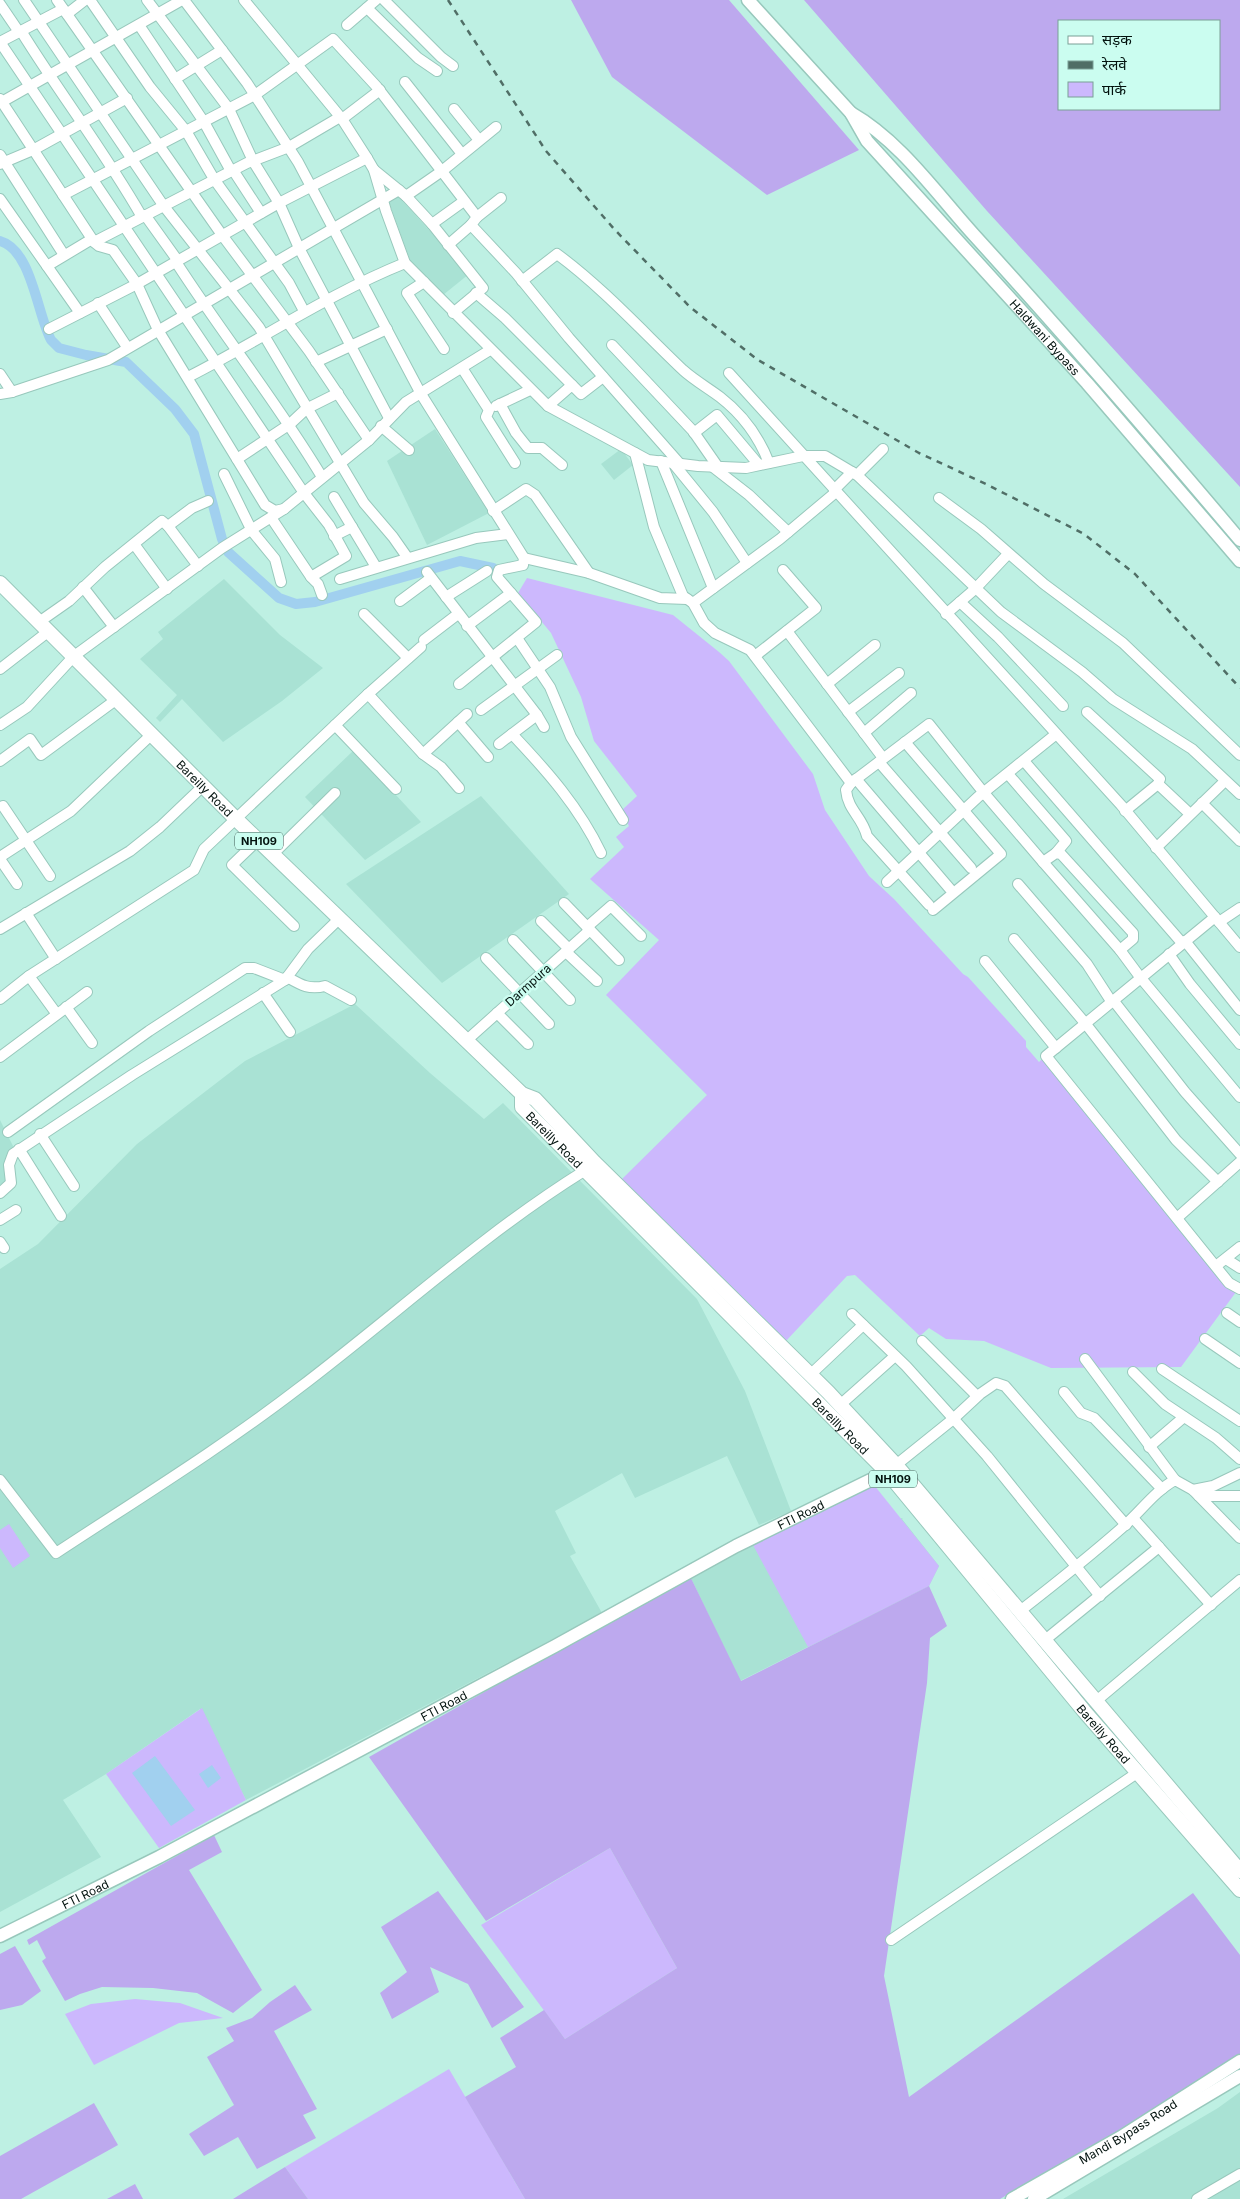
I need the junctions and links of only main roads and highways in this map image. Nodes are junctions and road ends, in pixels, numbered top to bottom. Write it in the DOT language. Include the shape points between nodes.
graph roads {
  1 [pos="748,0"];
  2 [pos="851,113"];
  3 [pos="1240,540"];
  4 [pos="1240,561"];
  5 [pos="0,583"];
  6 [pos="589,1166"];
  7 [pos="891,1469"];
  8 [pos="1015,1615"];
  9 [pos="1095,1702"];
  10 [pos="1084,1711"];
  11 [pos="1240,1872"];
  12 [pos="1240,1890"];
  13 [pos="0,1936"];
  14 [pos="1240,2061"];
  15 [pos="1240,2076"];
  16 [pos="1012,2199"];
  17 [pos="1034,2199"];
  1 -- 2 [label="main road, Haldwani Bypass"];
  2 -- 3 [label="main road, Haldwani Bypass" via="879,131 1032,298"];
  2 -- 4 [label="main road, Haldwani Bypass" via="867,141 1087,383"];
  5 -- 6 [label="highway, Bareilly Road / NH109" via="236,819 522,1094 522,1107"];
  6 -- 7 [label="highway, Bareilly Road / NH109" via="798,1380"];
  6 -- 7 [label="highway, Bareilly Road / NH109" via="840,1405"];
  7 -- 8 [label="highway, Bareilly Road / NH109"];
  7 -- 13 [label="main road, FTI Road" via="736,1546 167,1852"];
  8 -- 9 [label="highway, Bareilly Road / NH109" via="1045,1640"];
  8 -- 10 [label="highway, Bareilly Road / NH109"];
  9 -- 10 [label="highway"];
  9 -- 11 [label="highway, Bareilly Road / NH109"];
  10 -- 12 [label="highway, Bareilly Road / NH109"];
  14 -- 16 [label="main road, Mandi Bypass Road" via="1121,2137"];
  15 -- 17 [label="main road, Mandi Bypass Road"];
}
